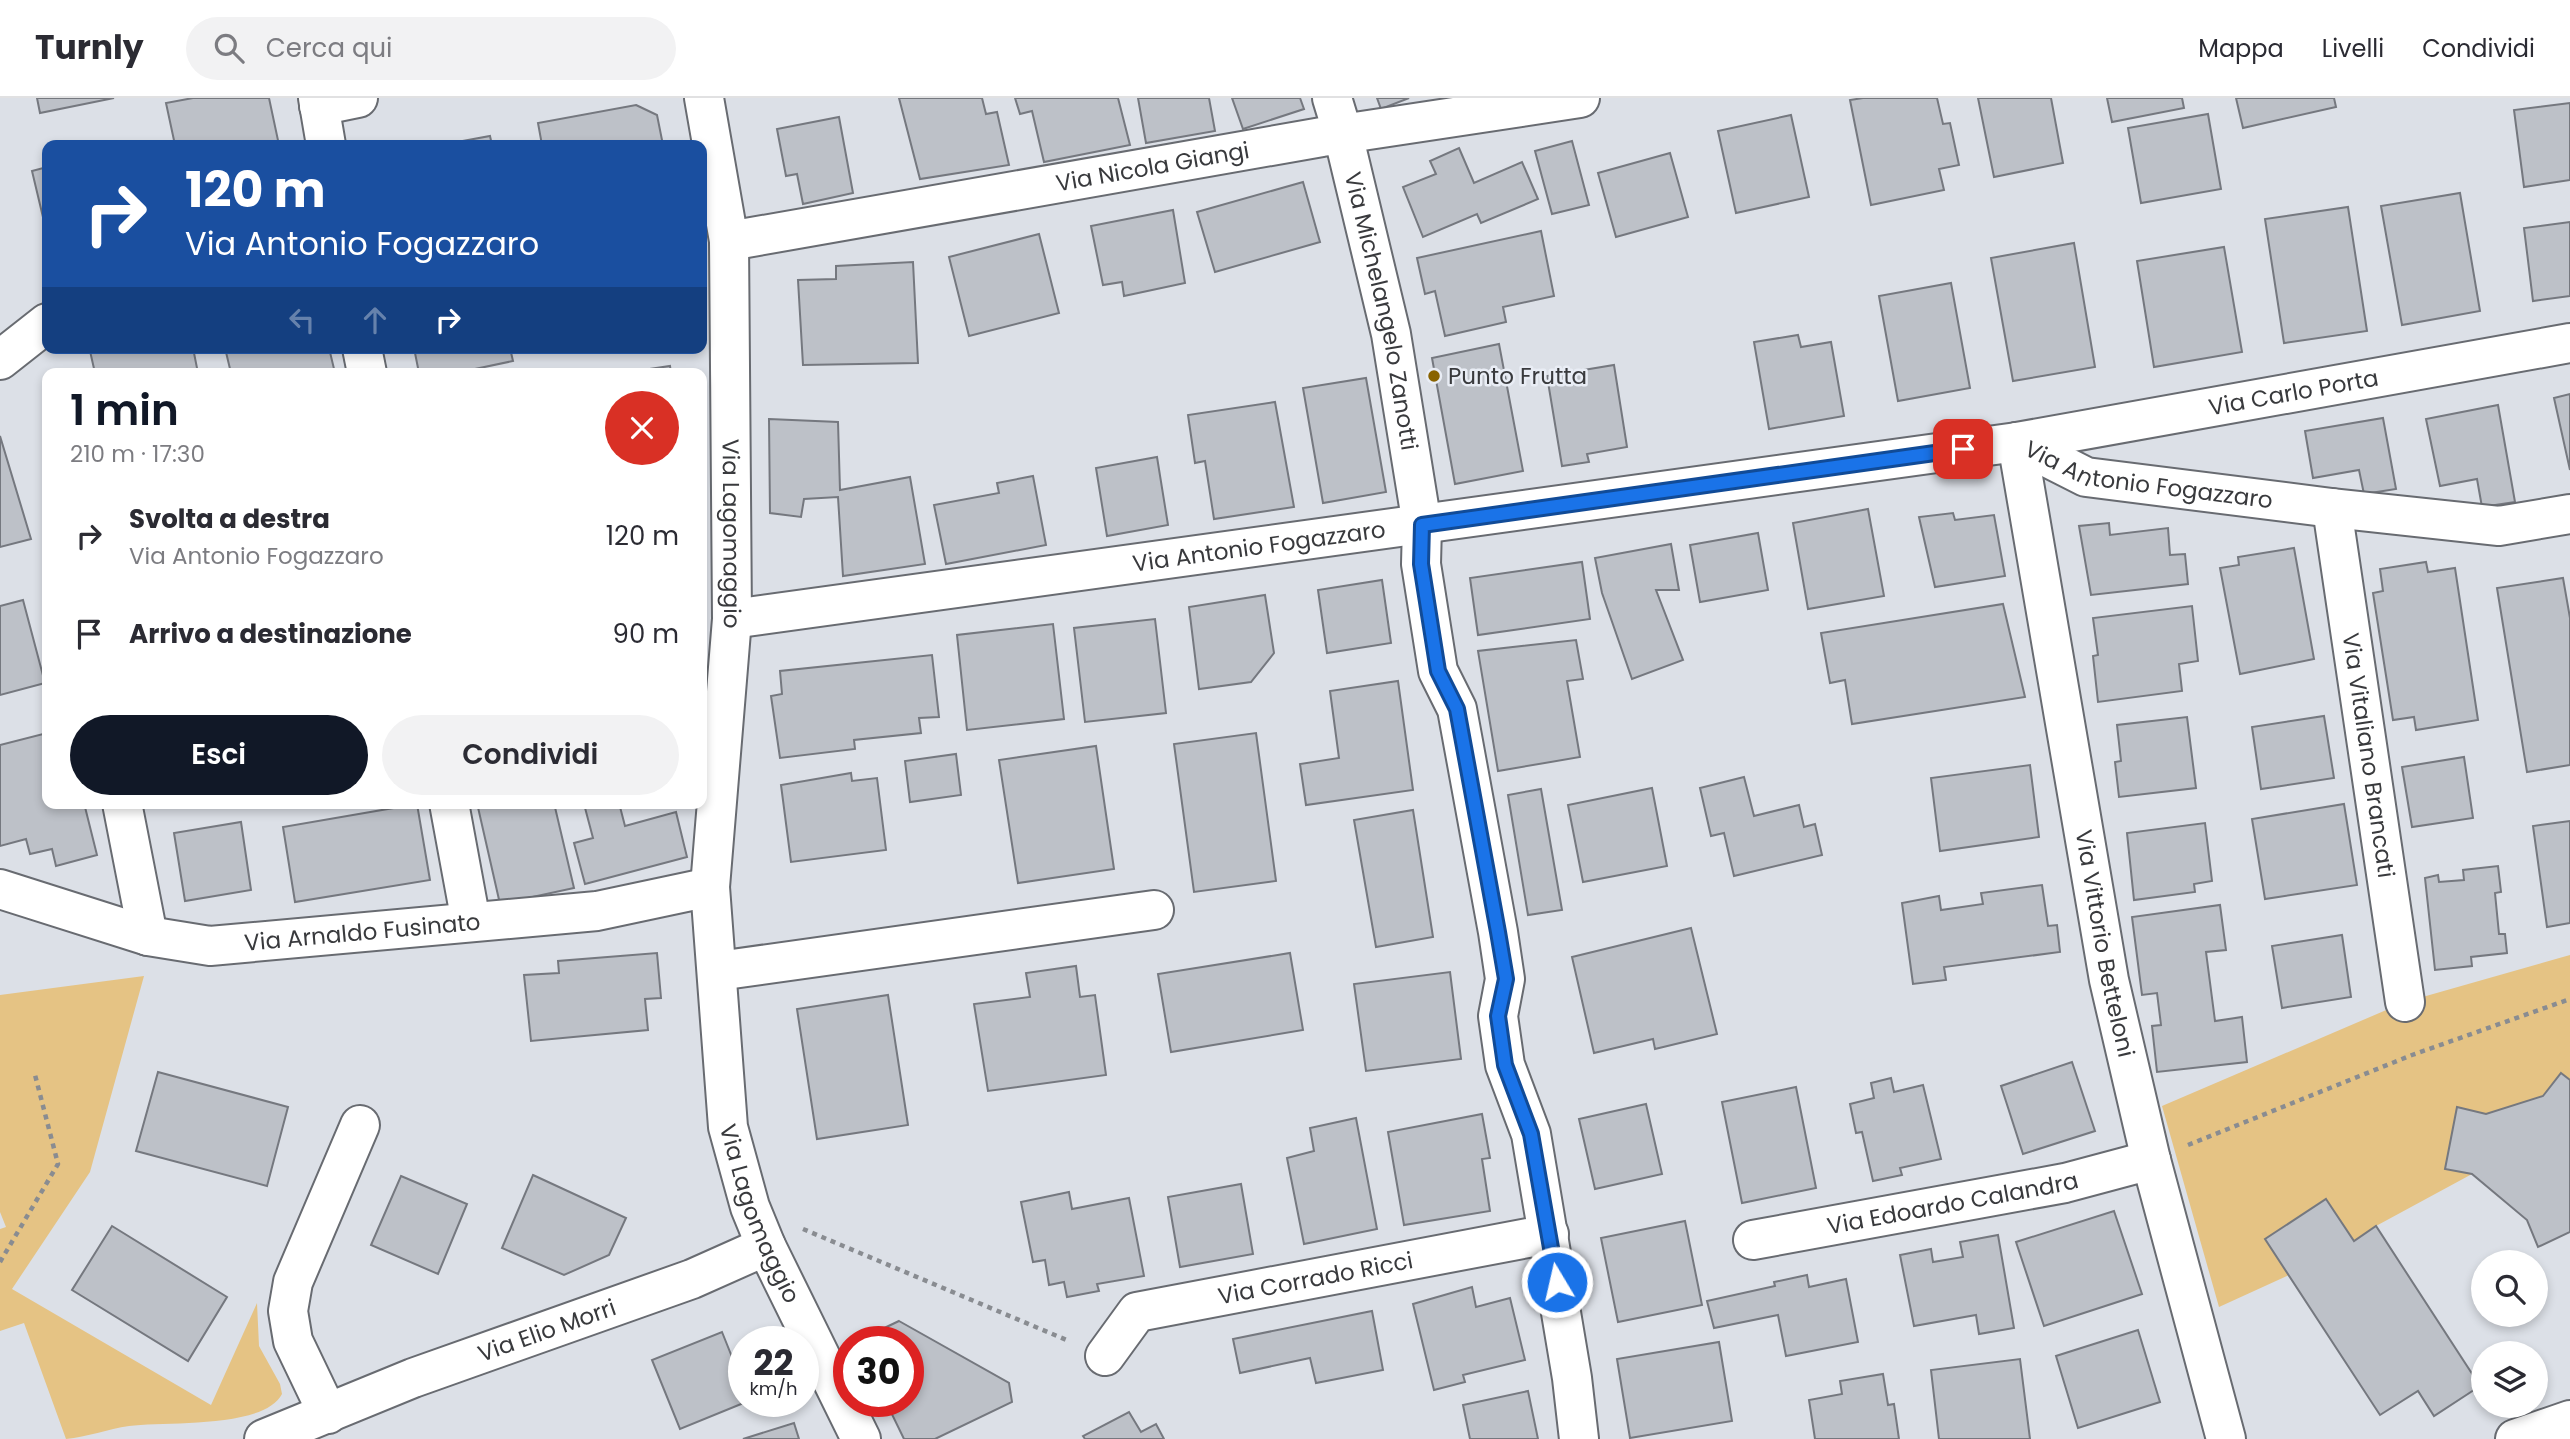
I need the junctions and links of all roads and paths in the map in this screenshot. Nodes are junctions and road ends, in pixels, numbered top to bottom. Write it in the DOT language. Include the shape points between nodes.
graph roads {
  1 [pos="358,98"];
  2 [pos="704,98"];
  3 [pos="1332,98"];
  4 [pos="1580,98"];
  5 [pos="319,102"];
  6 [pos="1343,134"];
  7 [pos="325,140"];
  8 [pos="729,242"];
  9 [pos="42,327"];
  10 [pos="2570,343"];
  11 [pos="0,360"];
  12 [pos="2017,442"];
  13 [pos="2332,508"];
  14 [pos="2570,514"];
  15 [pos="1422,525"];
  16 [pos="732,619"];
  17 [pos="123,809"];
  18 [pos="450,809"];
  19 [pos="710,887"];
  20 [pos="0,889"];
  21 [pos="1154,910"];
  22 [pos="471,922"];
  23 [pos="148,936"];
  24 [pos="718,971"];
  25 [pos="2570,999"];
  26 [pos="2405,1002"];
  27 [pos="34,1071"];
  28 [pos="360,1125"];
  29 [pos="2151,1160"];
  30 [pos="750,1207"];
  31 [pos="1549,1234"];
  32 [pos="1753,1240"];
  33 [pos="766,1245"];
  34 [pos="0,1262"];
  35 [pos="1105,1356"];
  36 [pos="328,1414"];
  37 [pos="2570,1420"];
  38 [pos="2215,1437"];
  39 [pos="264,1439"];
  40 [pos="862,1439"];
  41 [pos="1579,1439"];
  42 [pos="2515,1439"];
  1 -- 5 [label="street"];
  2 -- 8 [label="street, Via Lagomaggio"];
  3 -- 6 [label="street, Via Michelangelo Zanotti"];
  4 -- 6 [label="street, Via Nicola Giangi"];
  5 -- 7 [label="street"];
  6 -- 8 [label="street, Via Nicola Giangi"];
  6 -- 15 [label="street, Via Michelangelo Zanotti" via="1391,334"];
  8 -- 16 [label="street, Via Lagomaggio"];
  9 -- 11 [label="street"];
  10 -- 12 [label="street, Via Carlo Porta"];
  12 -- 13 [label="street, Via Antonio Fogazzaro" via="2086,477"];
  12 -- 15 [label="street, Via Antonio Fogazzaro"];
  12 -- 29 [label="street, Via Vittorio Betteloni" via="2109,981"];
  13 -- 14 [label="street, Via Antonio Fogazzaro" via="2499,526"];
  13 -- 26 [label="street, Via Vitaliano Brancati"];
  15 -- 16 [label="street, Via Antonio Fogazzaro"];
  15 -- 31 [label="street, Via Michelangelo Zanotti" via="1421,564 1438,671 1457,709 1506,979 1498,1016 1505,1065 1531,1134"];
  16 -- 19 [label="street, Via Lagomaggio"];
  17 -- 23 [label="street"];
  18 -- 22 [label="street"];
  19 -- 22 [label="street, Via Arnaldo Fusinato" via="597,911"];
  19 -- 24 [label="street, Via Lagomaggio"];
  20 -- 23 [label="street, Via Arnaldo Fusinato"];
  21 -- 24 [label="street"];
  22 -- 23 [label="street, Via Arnaldo Fusinato" via="210,946"];
  24 -- 30 [label="street, Via Lagomaggio" via="728,1127"];
  25 -- 29 [label="path" via="2412,1055"];
  27 -- 34 [label="path" via="58,1164"];
  28 -- 36 [label="street" via="293,1282 288,1311 293,1341"];
  29 -- 32 [label="street, Via Edoardo Calandra" via="2065,1183"];
  29 -- 38 [label="street, Via Vittorio Betteloni"];
  30 -- 33 [label="street, Via Lagomaggio"];
  30 -- 35 [label="path"];
  31 -- 35 [label="street, Via Corrado Ricci" via="1137,1312"];
  31 -- 41 [label="street, Via Michelangelo Zanotti"];
  33 -- 36 [label="street, Via Elio Morri" via="692,1279 413,1378"];
  33 -- 40 [label="street, Via Lagomaggio"];
  36 -- 39 [label="street, Via Elio Morri"];
  37 -- 42 [label="street"];
}
